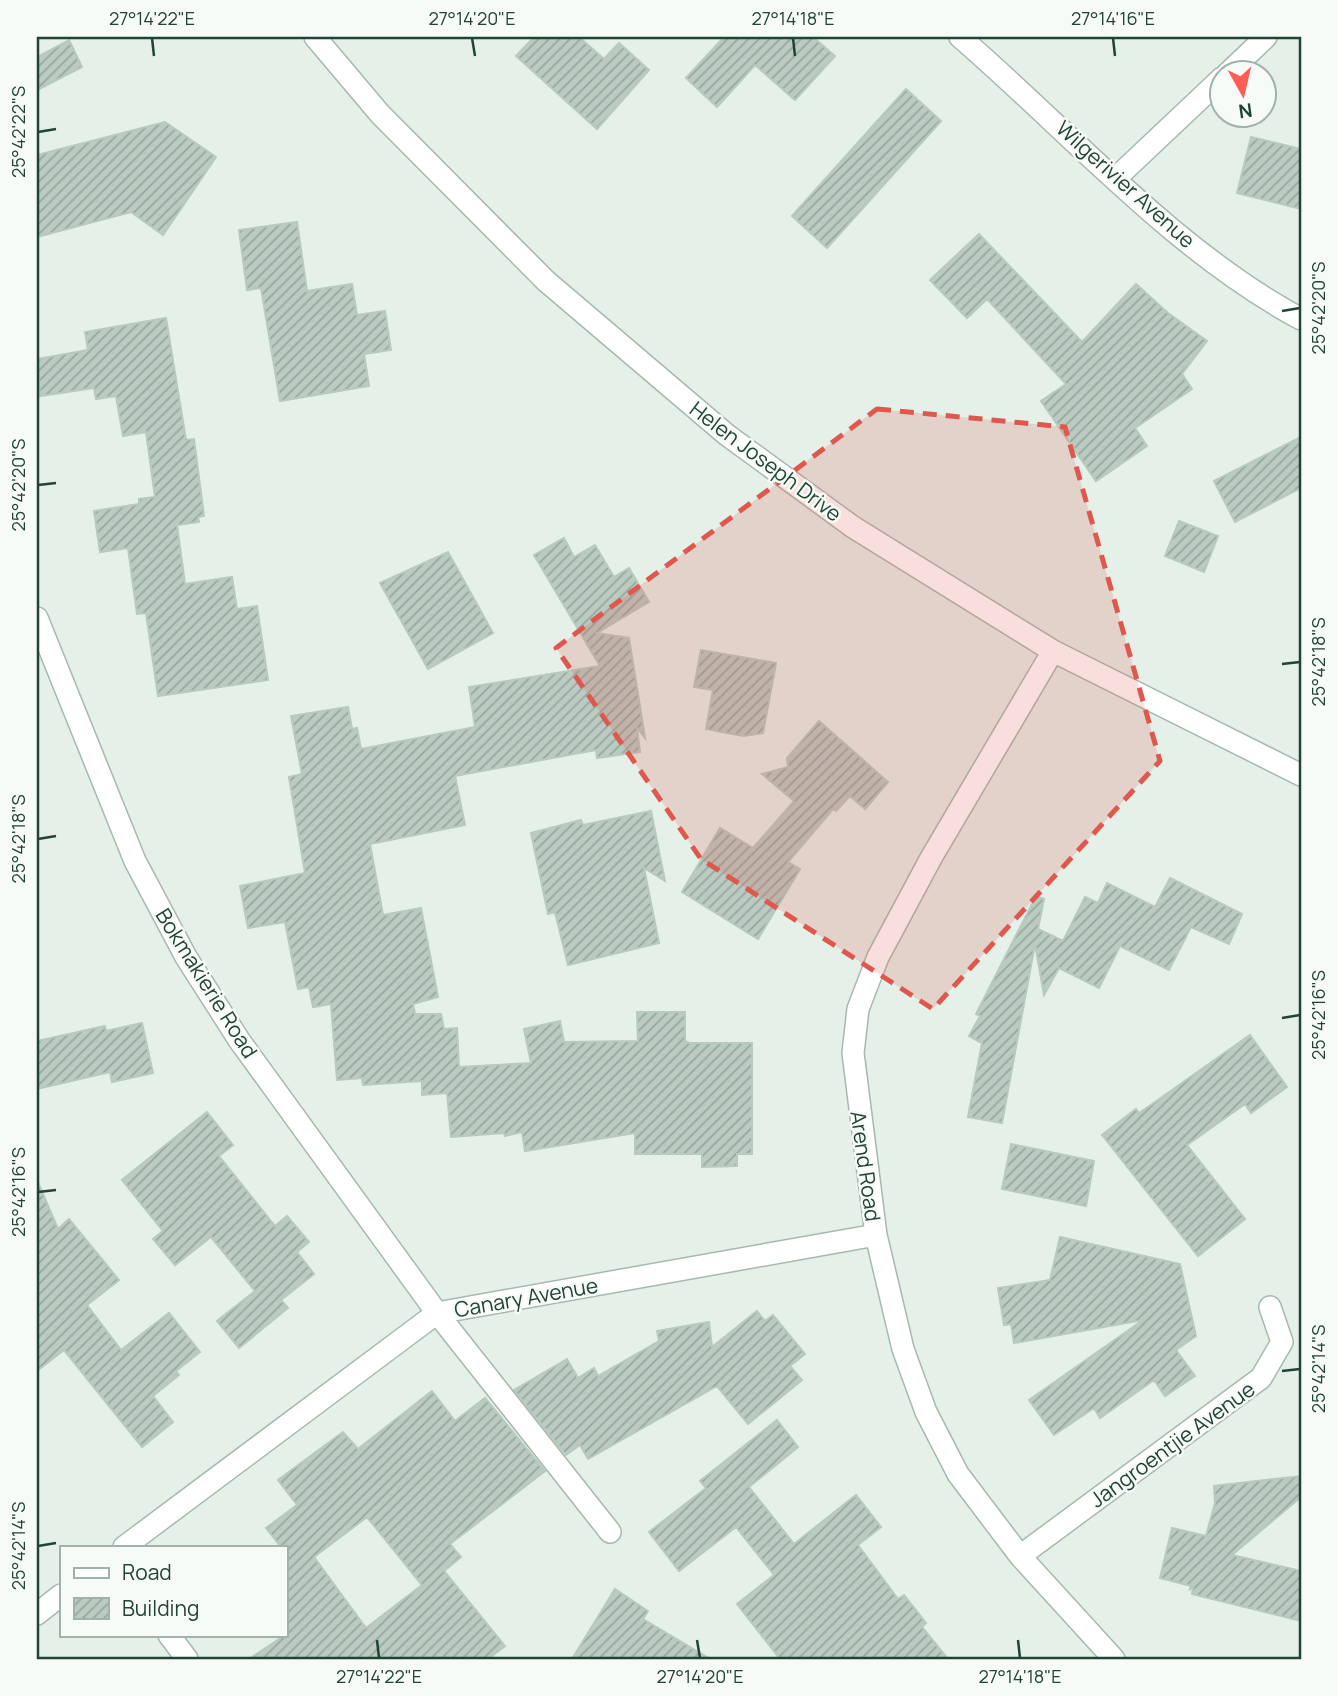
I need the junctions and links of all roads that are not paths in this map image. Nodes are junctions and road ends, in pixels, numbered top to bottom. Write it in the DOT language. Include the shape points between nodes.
graph roads {
  1 [pos="315,37"];
  2 [pos="960,37"];
  3 [pos="1266,37"];
  4 [pos="1242,60"];
  5 [pos="1208,92"];
  6 [pos="1116,178"];
  7 [pos="1301,319"];
  8 [pos="37,618"];
  9 [pos="1054,651"];
  10 [pos="1301,775"];
  11 [pos="876,1235"];
  12 [pos="1269,1307"];
  13 [pos="437,1313"];
  14 [pos="610,1532"];
  15 [pos="125,1546"];
  16 [pos="1020,1556"];
  17 [pos="60,1596"];
  18 [pos="37,1614"];
  19 [pos="170,1636"];
  20 [pos="187,1659"];
  21 [pos="1114,1659"];
  1 -- 9 [label="street, Helen Joseph Drive" via="380,114 546,281 727,435 853,527"];
  2 -- 6 [label="street, Wilgerivier Avenue"];
  3 -- 4 [label="street"];
  5 -- 6 [label="street"];
  6 -- 7 [label="street, Wilgerivier Avenue" via="1242,283"];
  8 -- 13 [label="street, Bokmakierie Road" via="135,861 186,957 239,1040"];
  9 -- 10 [label="street, Helen Joseph Drive"];
  9 -- 11 [label="street, Arend Road" via="931,859 878,957 858,1009 853,1053 856,1092"];
  11 -- 13 [label="street, Canary Avenue"];
  11 -- 16 [label="street, Arend Road" via="903,1349 926,1412 958,1474"];
  12 -- 16 [label="street, Jangroentjie Avenue" via="1282,1342 1261,1378"];
  13 -- 14 [label="street, Bokmakierie Road"];
  13 -- 15 [label="street, Canary Avenue"];
  16 -- 21 [label="street, Arend Road"];
  17 -- 18 [label="street"];
  19 -- 20 [label="street"];
}
